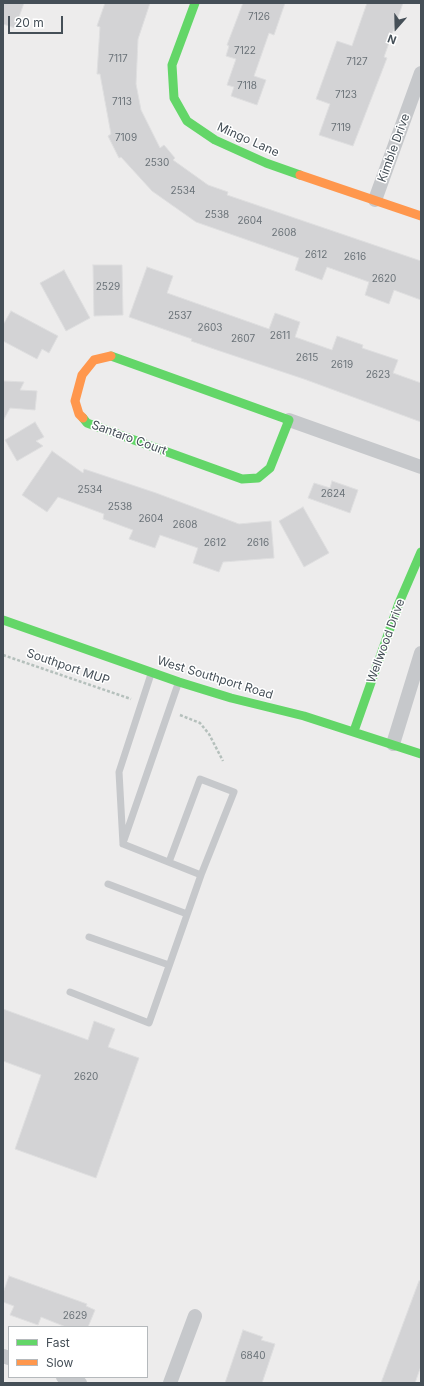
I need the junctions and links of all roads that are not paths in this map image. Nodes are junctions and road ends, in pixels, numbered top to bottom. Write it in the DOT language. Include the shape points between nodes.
graph roads {
  1 [pos="195,3"];
  2 [pos="421,73"];
  3 [pos="375,200"];
  4 [pos="421,216"];
  5 [pos="289,420"];
  6 [pos="421,467"];
  7 [pos="421,552"];
  8 [pos="3,620"];
  9 [pos="421,653"];
  10 [pos="152,672"];
  11 [pos="179,682"];
  12 [pos="354,731"];
  13 [pos="393,744"];
  14 [pos="421,754"];
  15 [pos="122,844"];
  16 [pos="169,862"];
  17 [pos="201,875"];
  18 [pos="108,884"];
  19 [pos="187,914"];
  20 [pos="89,937"];
  21 [pos="169,965"];
  22 [pos="70,992"];
  23 [pos="195,1316"];
  24 [pos="66,1378"];
  25 [pos="80,1383"];
  26 [pos="170,1383"];
  1 -- 3 [label="street, Mingo Lane" via="172,65 174,98 187,122 216,140 266,163"];
  2 -- 3 [label="street, Kimble Drive"];
  3 -- 4 [label="street, Mingo Lane"];
  5 -- 5 [label="street, Santaro Court" via="111,356 99,358 86,368 75,395 79,414 87,423 242,479 258,478 270,468"];
  5 -- 6 [label="street, Santaro Court"];
  7 -- 12 [label="street, Wellwood Drive" via="399,603"];
  8 -- 10 [label="street, West Southport Road"];
  9 -- 13 [label="street"];
  10 -- 11 [label="street, West Southport Road"];
  10 -- 15 [label="lane" via="119,772"];
  11 -- 12 [label="street, West Southport Road"];
  11 -- 15 [label="lane"];
  12 -- 13 [label="street, West Southport Road"];
  13 -- 14 [label="street, West Southport Road"];
  15 -- 16 [label="lane"];
  16 -- 17 [label="lane"];
  16 -- 17 [label="lane" via="200,779 234,792"];
  17 -- 19 [label="lane"];
  18 -- 19 [label="lane"];
  19 -- 21 [label="lane"];
  20 -- 21 [label="lane"];
  21 -- 22 [label="lane" via="149,1022"];
  23 -- 26 [label="street"];
  24 -- 25 [label="street"];
}
